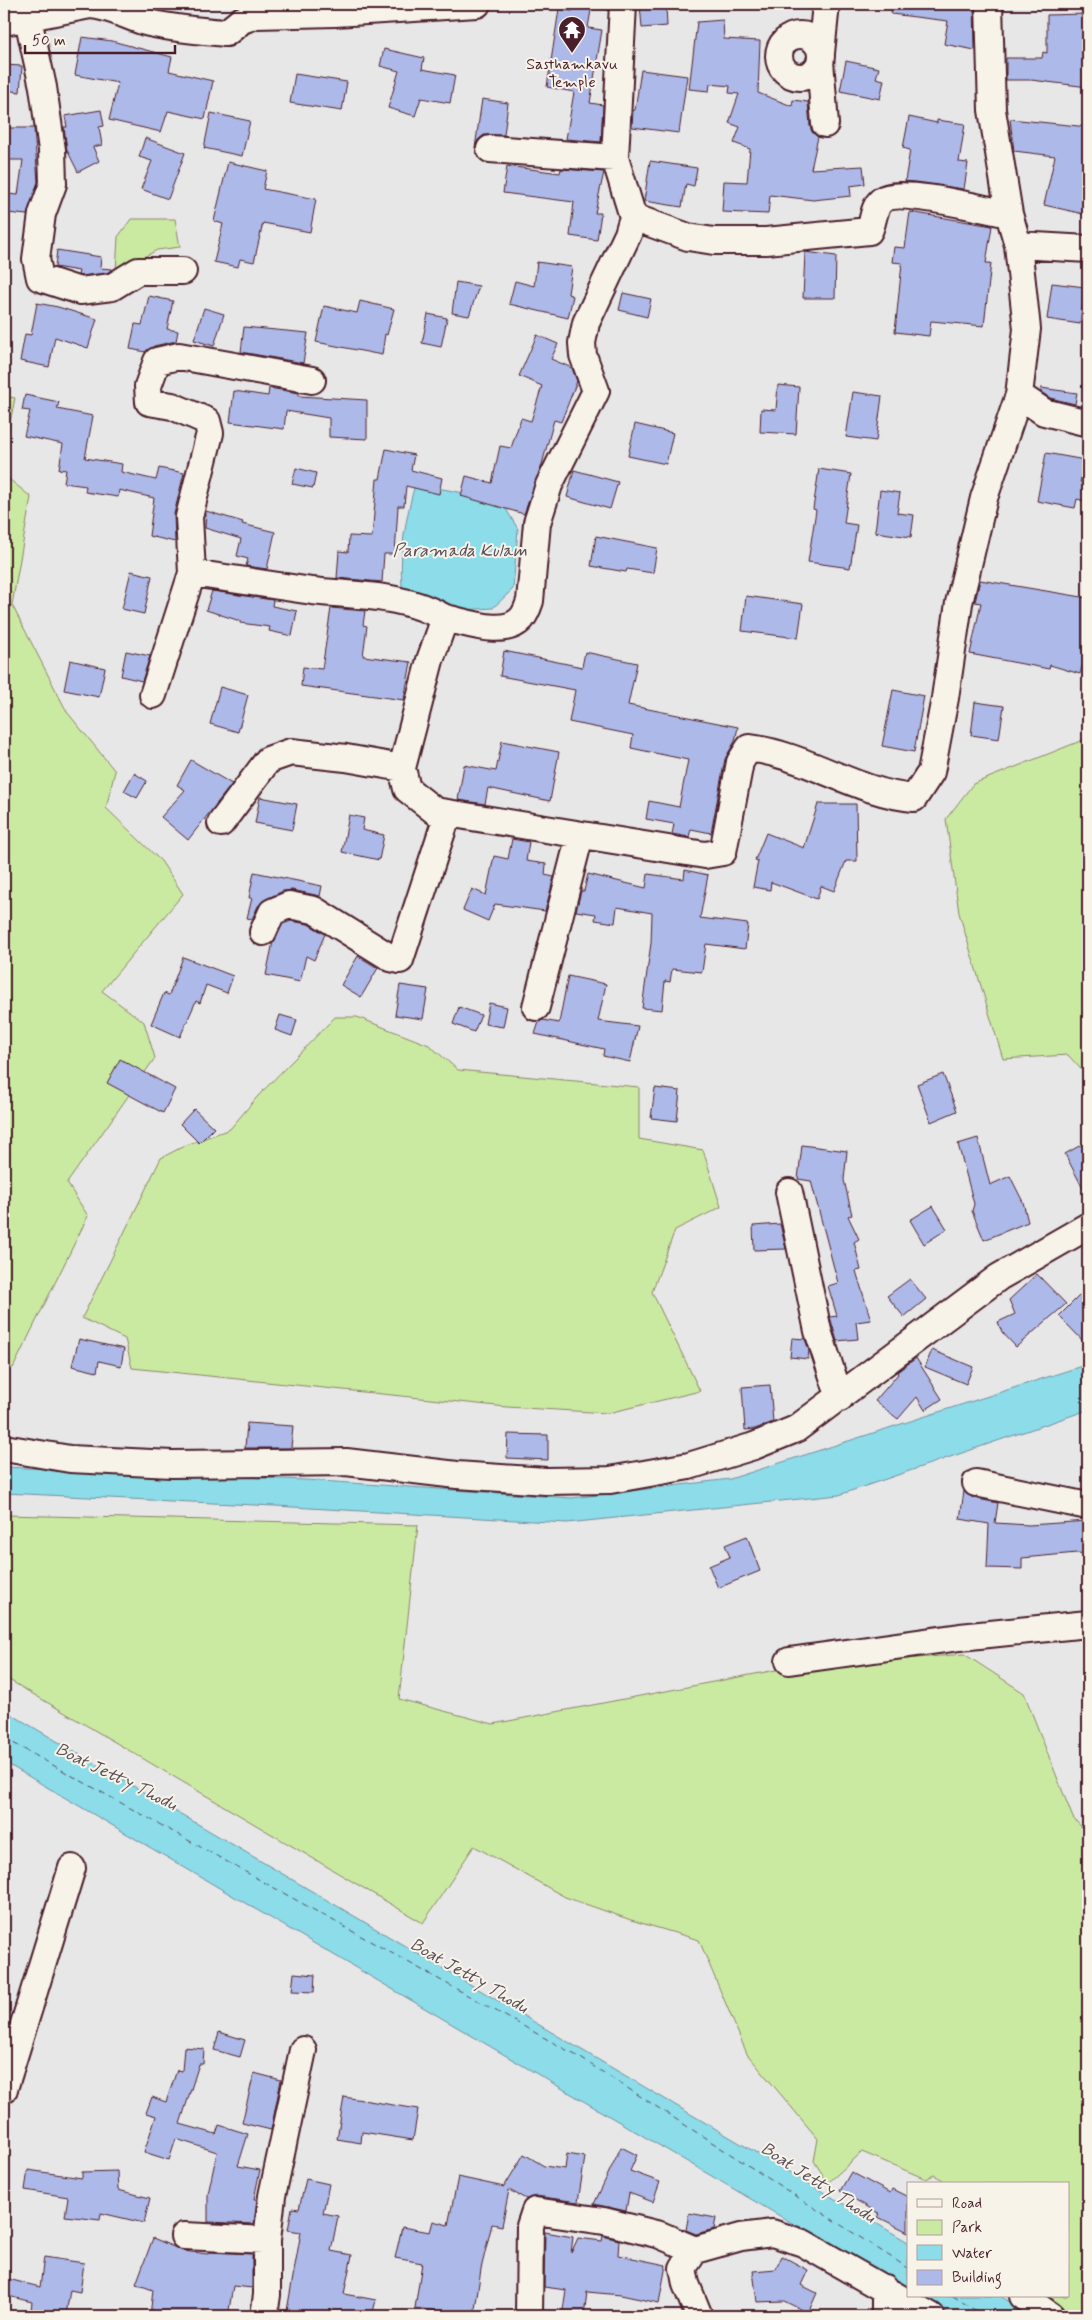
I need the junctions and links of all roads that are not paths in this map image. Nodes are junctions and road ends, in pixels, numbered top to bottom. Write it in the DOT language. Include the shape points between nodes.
graph roads {
  1 [pos="477,4"];
  2 [pos="623,4"];
  3 [pos="826,4"];
  4 [pos="989,4"];
  5 [pos="231,16"];
  6 [pos="16,20"];
  7 [pos="825,124"];
  8 [pos="490,148"];
  9 [pos="615,158"];
  10 [pos="1009,214"];
  11 [pos="633,217"];
  12 [pos="1018,245"];
  13 [pos="1088,249"];
  14 [pos="183,271"];
  15 [pos="312,380"];
  16 [pos="1019,395"];
  17 [pos="1088,423"];
  18 [pos="192,573"];
  19 [pos="445,618"];
  20 [pos="153,695"];
  21 [pos="402,768"];
  22 [pos="448,813"];
  23 [pos="221,823"];
  24 [pos="580,834"];
  25 [pos="263,932"];
  26 [pos="536,1007"];
  27 [pos="789,1192"];
  28 [pos="1088,1226"];
  29 [pos="840,1398"];
  30 [pos="4,1448"];
  31 [pos="976,1483"];
  32 [pos="1088,1506"];
  33 [pos="1088,1624"];
  34 [pos="789,1661"];
  35 [pos="72,1868"];
  36 [pos="302,2050"];
  37 [pos="4,2090"];
  38 [pos="184,2236"];
  39 [pos="267,2240"];
  40 [pos="695,2250"];
  41 [pos="885,2288"];
  42 [pos="1026,2298"];
  43 [pos="264,2316"];
  44 [pos="528,2316"];
  45 [pos="698,2316"];
  46 [pos="885,2316"];
  47 [pos="931,2316"];
  48 [pos="1052,2316"];
  1 -- 5 [label="street" via="256,15 242,20"];
  2 -- 9 [label="street"];
  3 -- 7 [label="street" via="821,57"];
  4 -- 10 [label="street" via="992,110"];
  5 -- 6 [label="street" via="226,33 192,32 90,5"];
  6 -- 14 [label="street" via="43,87 52,150 53,184 42,214 36,259 40,278 80,291 112,287 138,271"];
  8 -- 9 [label="street"];
  9 -- 11 [label="street"];
  10 -- 11 [label="street" via="920,197 895,196 884,198 876,206 869,231 738,242 688,238"];
  10 -- 12 [label="street"];
  11 -- 19 [label="street" via="586,323 582,343 596,392 549,485 537,523 526,612 521,620 501,628"];
  12 -- 13 [label="street"];
  12 -- 16 [label="street" via="1026,329"];
  15 -- 18 [label="street" via="179,356 157,361 148,386 150,402 172,406 207,421 210,433 189,517"];
  16 -- 17 [label="street" via="1044,412"];
  16 -- 24 [label="street" via="984,498 959,603 931,772 914,798 859,786 766,750 749,748 740,762 723,852 705,855"];
  18 -- 19 [label="street" via="314,591 362,594 428,608"];
  18 -- 20 [label="street"];
  19 -- 21 [label="street" via="430,660"];
  21 -- 22 [label="street" via="407,789 435,811"];
  21 -- 23 [label="street" via="291,752 268,760"];
  22 -- 24 [label="street"];
  22 -- 25 [label="street" via="400,960 391,958 314,910 289,905 272,912"];
  24 -- 26 [label="street"];
  27 -- 29 [label="street" via="818,1331"];
  28 -- 29 [label="street" via="999,1277"];
  29 -- 30 [label="street" via="796,1429 754,1446 689,1466 610,1480 546,1481 487,1477 346,1462 172,1464 70,1460"];
  31 -- 32 [label="street"];
  33 -- 34 [label="street" via="960,1637"];
  35 -- 37 [label="street"];
  36 -- 39 [label="street" via="281,2146"];
  38 -- 39 [label="street"];
  39 -- 43 [label="street"];
  40 -- 41 [label="street" via="741,2237 772,2233 803,2243"];
  40 -- 44 [label="street" via="660,2235 604,2221 535,2211 530,2226"];
  40 -- 45 [label="street" via="683,2268"];
  41 -- 46 [label="street"];
  41 -- 47 [label="street"];
  42 -- 48 [label="street"];
}
